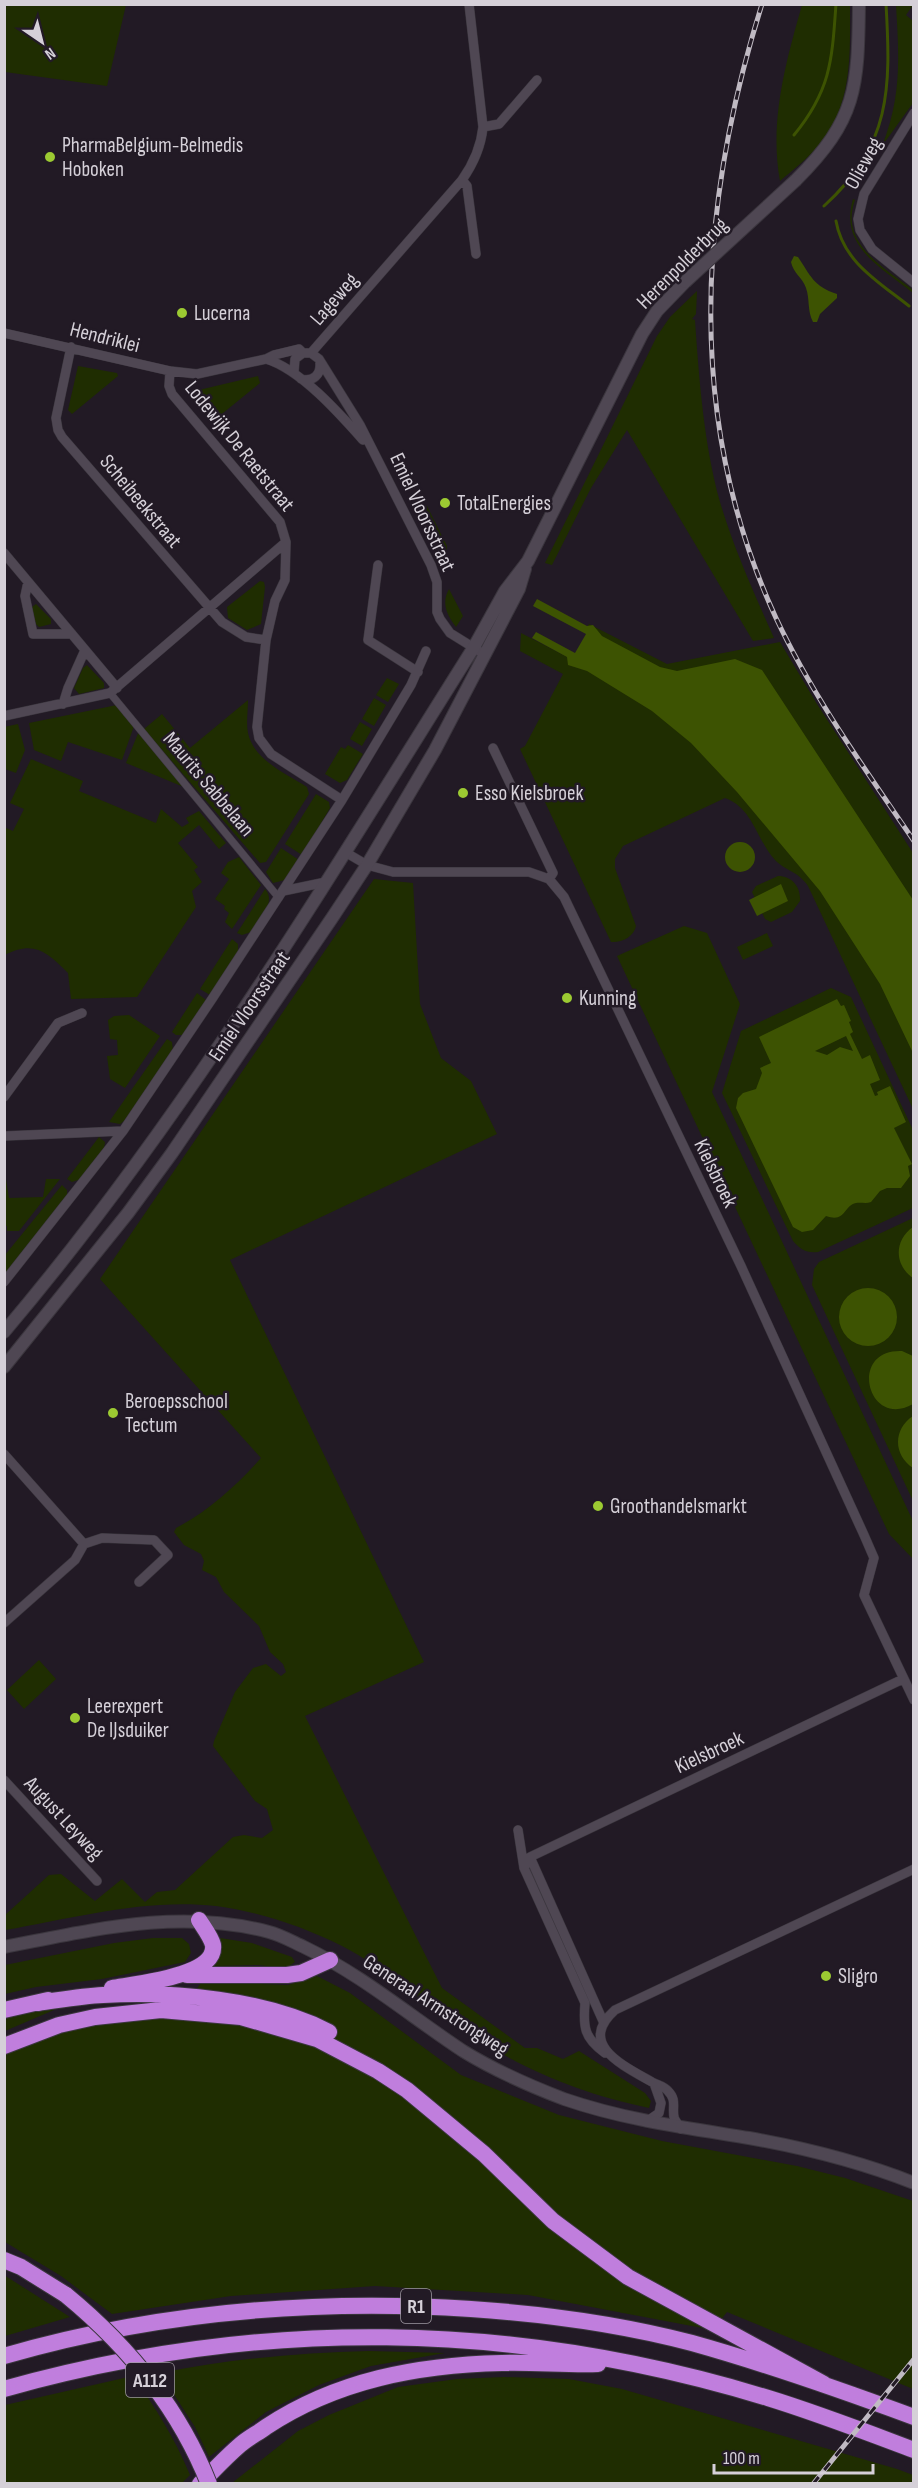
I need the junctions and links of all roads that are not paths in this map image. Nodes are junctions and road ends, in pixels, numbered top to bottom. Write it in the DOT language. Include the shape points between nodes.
graph roads {
  1 [pos="469,4"];
  2 [pos="859,4"];
  3 [pos="537,80"];
  4 [pos="914,113"];
  5 [pos="483,127"];
  6 [pos="462,180"];
  7 [pos="476,254"];
  8 [pos="914,283"];
  9 [pos="4,333"];
  10 [pos="71,346"];
  11 [pos="307,353"];
  12 [pos="266,359"];
  13 [pos="320,363"];
  14 [pos="170,371"];
  15 [pos="197,374"];
  16 [pos="297,376"];
  17 [pos="371,448"];
  18 [pos="286,542"];
  19 [pos="4,553"];
  20 [pos="378,565"];
  21 [pos="28,582"];
  22 [pos="208,608"];
  23 [pos="72,634"];
  24 [pos="266,640"];
  25 [pos="85,650"];
  26 [pos="426,651"];
  27 [pos="479,651"];
  28 [pos="418,672"];
  29 [pos="114,691"];
  30 [pos="63,704"];
  31 [pos="4,716"];
  32 [pos="494,748"];
  33 [pos="342,800"];
  34 [pos="345,852"];
  35 [pos="367,865"];
  36 [pos="549,879"];
  37 [pos="326,882"];
  38 [pos="281,895"];
  39 [pos="82,1013"];
  40 [pos="4,1097"];
  41 [pos="123,1131"];
  42 [pos="4,1136"];
  43 [pos="4,1282"];
  44 [pos="4,1332"];
  45 [pos="4,1367"];
  46 [pos="4,1454"];
  47 [pos="84,1544"];
  48 [pos="139,1582"];
  49 [pos="4,1623"];
  50 [pos="903,1679"];
  51 [pos="913,1700"];
  52 [pos="4,1780"];
  53 [pos="518,1830"];
  54 [pos="530,1857"];
  55 [pos="524,1868"];
  56 [pos="914,1869"];
  57 [pos="97,1881"];
  58 [pos="199,1920"];
  59 [pos="4,1947"];
  60 [pos="330,1960"];
  61 [pos="165,1977"];
  62 [pos="38,2003"];
  63 [pos="4,2010"];
  64 [pos="603,2021"];
  65 [pos="584,2022"];
  66 [pos="4,2046"];
  67 [pos="615,2059"];
  68 [pos="654,2084"];
  69 [pos="659,2113"];
  70 [pos="670,2121"];
  71 [pos="646,2122"];
  72 [pos="484,2154"];
  73 [pos="914,2183"];
  74 [pos="4,2260"];
  75 [pos="4,2356"];
  76 [pos="629,2363"];
  77 [pos="824,2384"];
  78 [pos="4,2389"];
  79 [pos="914,2417"];
  80 [pos="269,2426"];
  81 [pos="914,2450"];
  82 [pos="200,2484"];
  83 [pos="211,2484"];
  1 -- 5 [label="street, Lageweg"];
  2 -- 27 [label="street, Herenpolderbrug, bridge" via="856,76 846,113 826,149 657,311 528,561 506,591"];
  3 -- 5 [label="street" via="499,124"];
  4 -- 8 [label="street, Olieweg" via="864,194 858,219 872,249"];
  5 -- 6 [label="street, Lageweg" via="478,151"];
  6 -- 7 [label="street" via="467,186"];
  6 -- 11 [label="street, Lageweg"];
  9 -- 10 [label="street, Hendriklei"];
  10 -- 14 [label="street, Hendriklei"];
  10 -- 22 [label="street, Scheibeekstraat" via="56,418 58,430"];
  11 -- 12 [label="street, Lageweg" via="299,349"];
  11 -- 13 [label="street, Emiel Vloorsstraat"];
  11 -- 16 [label="street" via="293,362"];
  12 -- 15 [label="street, Lageweg"];
  12 -- 16 [label="street, Emiel Vloorsstraat" via="280,363"];
  13 -- 16 [label="street" via="315,377 308,380"];
  13 -- 17 [label="street, Emiel Vloorsstraat"];
  14 -- 15 [label="street, Hendriklei"];
  14 -- 18 [label="street, Lodewijk De Raetstraat" via="172,394 280,522"];
  16 -- 17 [label="street, Emiel Vloorsstraat"];
  17 -- 27 [label="street, Emiel Vloorsstraat" via="431,565 437,582 440,620 450,633"];
  18 -- 22 [label="street, Lodewijk De Raetstraat"];
  18 -- 24 [label="street, Lodewijk De Raetstraat" via="285,580 275,601"];
  19 -- 21 [label="street, Maurits Sabbelaan"];
  20 -- 28 [label="street" via="368,640"];
  21 -- 23 [label="street, Maurits Sabbelaan"];
  21 -- 23 [label="street" via="26,596 33,634"];
  22 -- 24 [label="street, Scheibeekstraat" via="233,630"];
  22 -- 29 [label="street, Lodewijk De Raetstraat"];
  23 -- 25 [label="street, Maurits Sabbelaan"];
  24 -- 33 [label="street, Lodewijk De Raetstraat" via="259,738 271,754"];
  25 -- 29 [label="street, Maurits Sabbelaan"];
  25 -- 30 [label="street"];
  26 -- 28 [label="street, Emiel Vloorsstraat"];
  27 -- 34 [label="street, Emiel Vloorsstraat"];
  27 -- 35 [label="street, Emiel Vloorsstraat" via="435,750"];
  28 -- 33 [label="street, Emiel Vloorsstraat"];
  29 -- 30 [label="street"];
  29 -- 38 [label="street, Maurits Sabbelaan"];
  30 -- 31 [label="street"];
  32 -- 36 [label="street" via="554,873"];
  33 -- 38 [label="street, Emiel Vloorsstraat"];
  34 -- 35 [label="street"];
  34 -- 37 [label="street, Emiel Vloorsstraat"];
  35 -- 36 [label="street" via="393,872 529,872"];
  35 -- 45 [label="street, Emiel Vloorsstraat" via="172,1153"];
  36 -- 50 [label="street, Kielsbroek" via="573,914 864,1535 874,1558 864,1595"];
  37 -- 38 [label="street"];
  37 -- 44 [label="street, Emiel Vloorsstraat" via="148,1150"];
  38 -- 41 [label="street, Emiel Vloorsstraat"];
  39 -- 40 [label="street" via="58,1023"];
  41 -- 42 [label="street"];
  41 -- 43 [label="street, Emiel Vloorsstraat"];
  46 -- 47 [label="street"];
  47 -- 48 [label="street" via="102,1538 154,1540 168,1555"];
  47 -- 49 [label="street" via="75,1560"];
  50 -- 51 [label="street, Kielsbroek"];
  50 -- 54 [label="street, Kielsbroek"];
  52 -- 57 [label="street, August Leyweg"];
  53 -- 55 [label="street"];
  54 -- 55 [label="street"];
  54 -- 64 [label="street"];
  55 -- 65 [label="street" via="585,2003"];
  56 -- 64 [label="street" via="615,2010"];
  58 -- 59 [label="street, Generaal Armstrongweg" via="111,1926"];
  58 -- 60 [label="street, Generaal Armstrongweg" via="271,1932"];
  58 -- 61 [label="highway" via="213,1944 208,1960 192,1971"];
  60 -- 61 [label="highway" via="287,1975"];
  60 -- 71 [label="street, Generaal Armstrongweg" via="486,2064 564,2098"];
  61 -- 62 [label="highway"];
  62 -- 63 [label="highway"];
  62 -- 72 [label="highway" via="103,1995 152,1995 199,1998 280,2014 323,2029 384,2064 461,2125"];
  64 -- 65 [label="street"];
  64 -- 67 [label="street" via="600,2040"];
  65 -- 67 [label="street" via="591,2042"];
  66 -- 72 [label="highway" via="59,2025 133,2011 170,2010 241,2017 317,2039 378,2071"];
  67 -- 68 [label="street"];
  68 -- 69 [label="street" via="661,2103"];
  68 -- 70 [label="street" via="667,2089 673,2098 675,2106"];
  69 -- 70 [label="street"];
  69 -- 71 [label="street"];
  70 -- 71 [label="street, Generaal Armstrongweg"];
  70 -- 73 [label="street, Generaal Armstrongweg" via="681,2129 751,2139 850,2161"];
  72 -- 77 [label="highway" via="553,2221 628,2277"];
  74 -- 83 [label="highway, A112, bridge" via="66,2295 113,2335 156,2388"];
  75 -- 77 [label="highway, R1" via="89,2335 197,2316 297,2307 421,2306 614,2326 691,2343"];
  76 -- 78 [label="highway, R1" via="490,2341 368,2336 176,2351 53,2375"];
  76 -- 80 [label="highway" via="504,2363 423,2368 356,2384 311,2401"];
  76 -- 81 [label="highway, R1" via="770,2398"];
  77 -- 79 [label="highway, R1"];
  80 -- 82 [label="highway" via="241,2444"];
  80 -- 83 [label="highway"];
}
